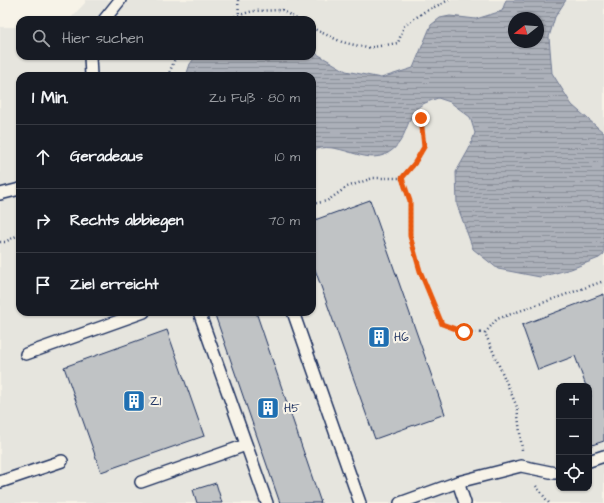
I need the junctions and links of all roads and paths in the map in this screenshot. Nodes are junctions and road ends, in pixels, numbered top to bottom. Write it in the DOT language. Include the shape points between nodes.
graph roads {
  1 [pos="120,0"];
  2 [pos="238,0"];
  3 [pos="449,0"];
  4 [pos="239,15"];
  5 [pos="107,16"];
  6 [pos="236,16"];
  7 [pos="292,16"];
  8 [pos="316,30"];
  9 [pos="90,60"];
  10 [pos="174,60"];
  11 [pos="91,72"];
  12 [pos="170,72"];
  13 [pos="421,118"];
  14 [pos="402,178"];
  15 [pos="16,190"];
  16 [pos="0,194"];
  17 [pos="316,203"];
  18 [pos="16,236"];
  19 [pos="0,242"];
  20 [pos="604,281"];
  21 [pos="133,316"];
  22 [pos="200,316"];
  23 [pos="295,316"];
  24 [pos="484,333"];
  25 [pos="26,354"];
  26 [pos="246,445"];
  27 [pos="604,456"];
  28 [pos="592,460"];
  29 [pos="62,461"];
  30 [pos="521,466"];
  31 [pos="556,473"];
  32 [pos="0,482"];
  33 [pos="141,482"];
  34 [pos="458,482"];
  35 [pos="267,503"];
  36 [pos="360,503"];
  37 [pos="400,503"];
  38 [pos="465,503"];
  1 -- 5 [label="lane"];
  2 -- 4 [label="path"];
  3 -- 8 [label="path" via="424,12 404,26 398,43 367,48 342,42"];
  4 -- 6 [label="path"];
  4 -- 7 [label="path" via="253,11 282,10"];
  9 -- 11 [label="lane"];
  10 -- 12 [label="path"];
  13 -- 14 [label="path" via="424,147"];
  14 -- 17 [label="path" via="373,178 347,187 327,201"];
  14 -- 24 [label="path" via="410,201 410,236 420,271 442,324 464,332"];
  15 -- 16 [label="lane"];
  18 -- 19 [label="path" via="6,242"];
  20 -- 24 [label="path" via="497,319"];
  21 -- 25 [label="lane"];
  22 -- 26 [label="lane"];
  23 -- 36 [label="lane"];
  24 -- 30 [label="path" via="517,407 522,442"];
  26 -- 33 [label="lane"];
  26 -- 35 [label="lane"];
  27 -- 28 [label="lane"];
  29 -- 32 [label="lane"];
  30 -- 31 [label="lane"];
  30 -- 34 [label="lane"];
  34 -- 37 [label="lane"];
  34 -- 38 [label="lane"];
}
